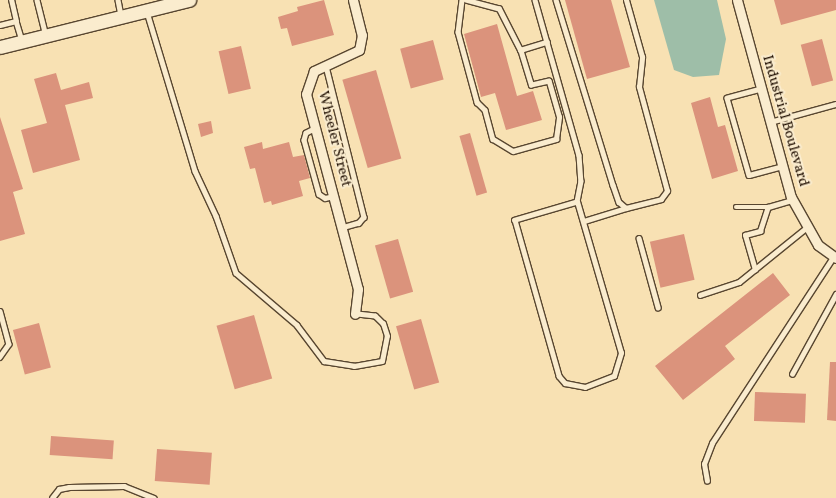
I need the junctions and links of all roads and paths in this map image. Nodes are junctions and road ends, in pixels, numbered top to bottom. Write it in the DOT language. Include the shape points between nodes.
graph roads {
  1 [pos="11,0"];
  2 [pos="37,0"];
  3 [pos="118,0"];
  4 [pos="189,0"];
  5 [pos="353,0"];
  6 [pos="462,0"];
  7 [pos="466,0"];
  8 [pos="535,0"];
  9 [pos="556,0"];
  10 [pos="626,0"];
  11 [pos="737,0"];
  12 [pos="147,11"];
  13 [pos="121,17"];
  14 [pos="16,21"];
  15 [pos="0,26"];
  16 [pos="46,36"];
  17 [pos="22,42"];
  18 [pos="547,42"];
  19 [pos="0,47"];
  20 [pos="520,50"];
  21 [pos="326,66"];
  22 [pos="558,78"];
  23 [pos="549,81"];
  24 [pos="761,89"];
  25 [pos="836,104"];
  26 [pos="770,122"];
  27 [pos="316,128"];
  28 [pos="782,166"];
  29 [pos="334,196"];
  30 [pos="792,200"];
  31 [pos="578,202"];
  32 [pos="736,207"];
  33 [pos="626,208"];
  34 [pos="768,208"];
  35 [pos="584,221"];
  36 [pos="342,228"];
  37 [pos="806,228"];
  38 [pos="639,238"];
  39 [pos="835,257"];
  40 [pos="755,270"];
  41 [pos="836,294"];
  42 [pos="700,295"];
  43 [pos="658,307"];
  44 [pos="0,311"];
  45 [pos="355,314"];
  46 [pos="0,357"];
  47 [pos="792,374"];
  48 [pos="707,481"];
  49 [pos="52,498"];
  50 [pos="154,498"];
  1 -- 14 [label="lane"];
  2 -- 16 [label="lane"];
  3 -- 13 [label="lane"];
  4 -- 12 [label="street"];
  5 -- 21 [label="street, Wheeler Street" via="362,35 359,50"];
  6 -- 23 [label="lane" via="458,32 477,102 485,110 493,139 513,151 556,139 559,117"];
  7 -- 20 [label="lane" via="499,9"];
  8 -- 18 [label="lane"];
  9 -- 33 [label="lane" via="613,185 619,202"];
  10 -- 33 [label="lane" via="642,57 639,87 667,192 661,199"];
  11 -- 24 [label="street, Industrial Boulevard"];
  12 -- 13 [label="street"];
  12 -- 45 [label="lane" via="195,171 216,216 236,273 297,325 324,361 354,366 382,361 387,336 383,324 375,316"];
  13 -- 16 [label="street"];
  14 -- 15 [label="lane"];
  14 -- 17 [label="lane"];
  16 -- 17 [label="street"];
  17 -- 19 [label="street"];
  18 -- 20 [label="lane"];
  18 -- 22 [label="lane"];
  20 -- 23 [label="lane" via="531,85"];
  21 -- 27 [label="street, Wheeler Street" via="314,71 306,94"];
  21 -- 36 [label="lane" via="364,216 359,223"];
  22 -- 23 [label="lane"];
  22 -- 31 [label="lane" via="579,155 581,181"];
  24 -- 26 [label="street, Industrial Boulevard"];
  24 -- 28 [label="lane" via="727,98 749,175"];
  25 -- 26 [label="lane"];
  26 -- 28 [label="street, Industrial Boulevard"];
  27 -- 29 [label="street, Wheeler Street"];
  27 -- 29 [label="lane" via="306,133 304,140 319,194 325,198"];
  28 -- 30 [label="street, Industrial Boulevard"];
  29 -- 36 [label="street, Wheeler Street"];
  30 -- 34 [label="lane"];
  30 -- 37 [label="street, Industrial Boulevard"];
  31 -- 35 [label="lane"];
  31 -- 35 [label="lane" via="514,220 559,376 566,383 585,386 614,376 621,353"];
  32 -- 34 [label="lane"];
  33 -- 35 [label="lane"];
  34 -- 40 [label="lane" via="760,230 745,236"];
  36 -- 45 [label="street, Wheeler Street" via="358,289"];
  37 -- 39 [label="street, Industrial Boulevard" via="818,245"];
  37 -- 40 [label="lane"];
  38 -- 43 [label="lane"];
  39 -- 48 [label="lane" via="712,443 704,464"];
  40 -- 42 [label="lane" via="739,282"];
  41 -- 47 [label="lane"];
  44 -- 46 [label="lane" via="9,344"];
  49 -- 50 [label="lane" via="59,489 69,487 124,486"];
}
